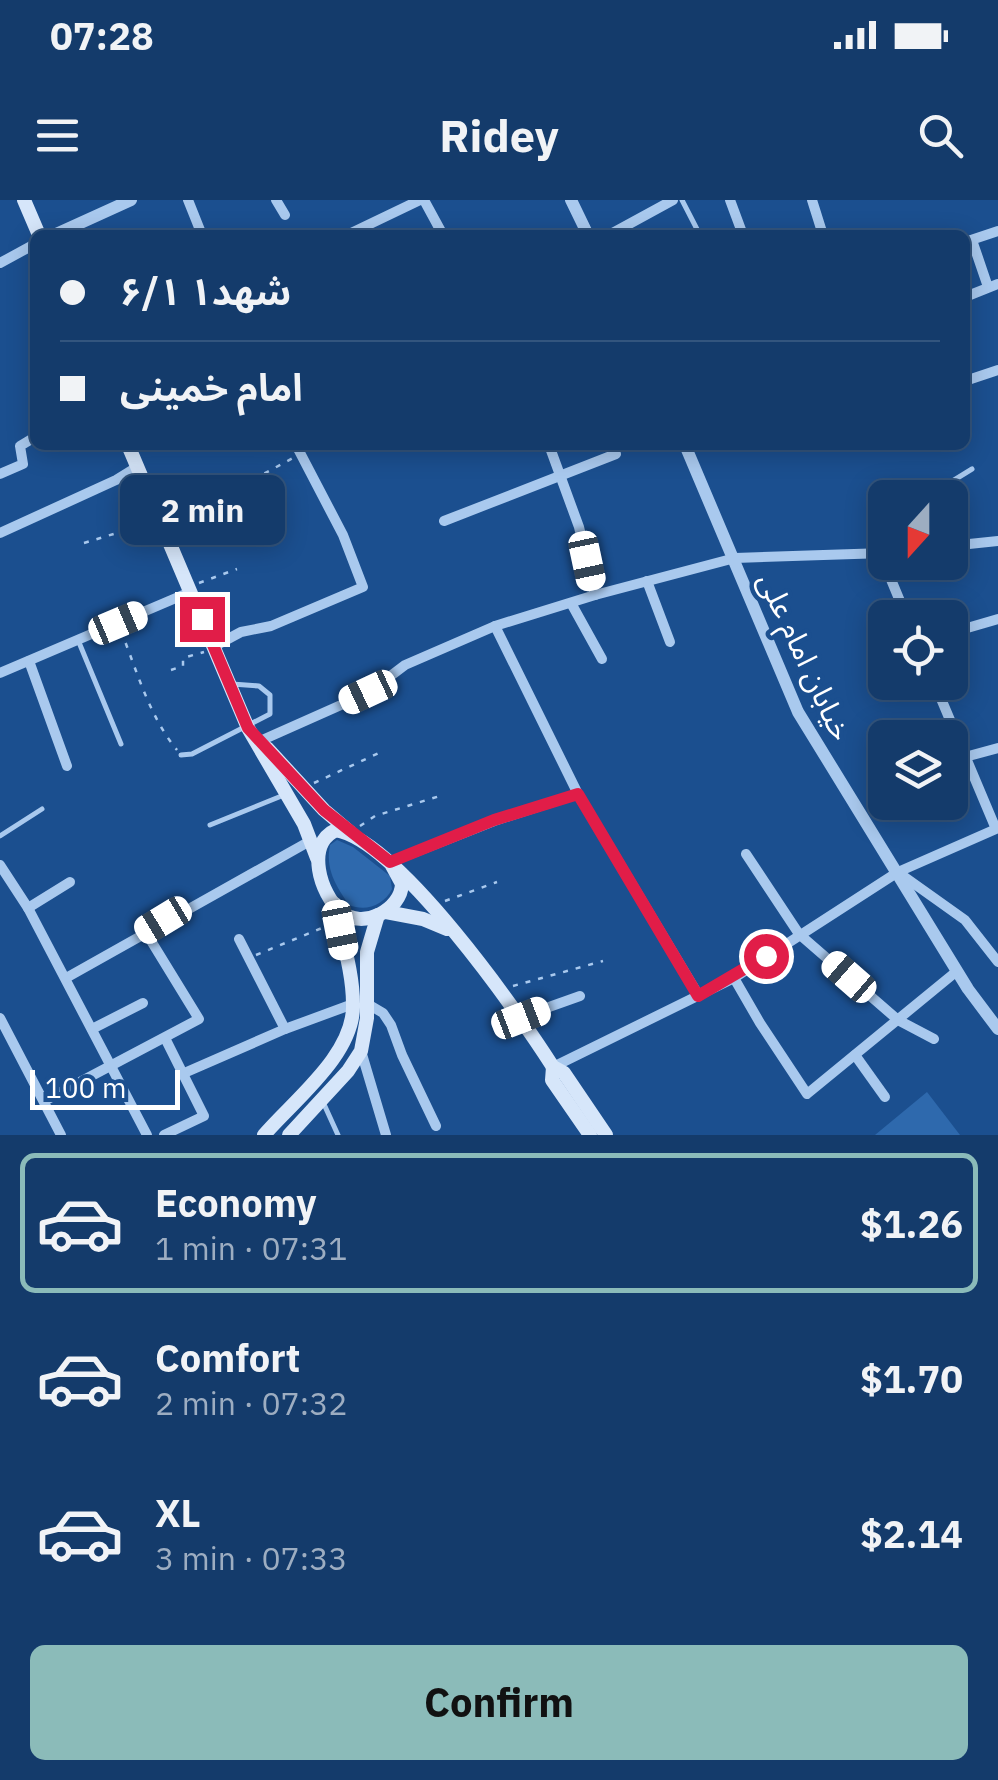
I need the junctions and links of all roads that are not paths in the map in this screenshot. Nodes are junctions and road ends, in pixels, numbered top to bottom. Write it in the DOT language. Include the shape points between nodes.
graph roads {
  1 [pos="24,200"];
  2 [pos="131,200"];
  3 [pos="188,200"];
  4 [pos="276,200"];
  5 [pos="422,200"];
  6 [pos="570,200"];
  7 [pos="673,200"];
  8 [pos="682,200"];
  9 [pos="730,200"];
  10 [pos="812,200"];
  11 [pos="285,215"];
  12 [pos="37,230"];
  13 [pos="65,230"];
  14 [pos="200,230"];
  15 [pos="358,230"];
  16 [pos="440,230"];
  17 [pos="585,230"];
  18 [pos="618,230"];
  19 [pos="697,230"];
  20 [pos="741,230"];
  21 [pos="821,230"];
  22 [pos="998,231"];
  23 [pos="970,241"];
  24 [pos="970,243"];
  25 [pos="30,247"];
  26 [pos="0,263"];
  27 [pos="993,286"];
  28 [pos="998,370"];
  29 [pos="970,379"];
  30 [pos="30,440"];
  31 [pos="134,450"];
  32 [pos="299,450"];
  33 [pos="551,450"];
  34 [pos="688,450"];
  35 [pos="616,454"];
  36 [pos="137,466"];
  37 [pos="972,469"];
  38 [pos="0,474"];
  39 [pos="560,476"];
  40 [pos="954,480"];
  41 [pos="444,521"];
  42 [pos="0,533"];
  43 [pos="998,541"];
  44 [pos="968,544"];
  45 [pos="868,554"];
  46 [pos="735,558"];
  47 [pos="647,582"];
  48 [pos="189,589"];
  49 [pos="595,596"];
  50 [pos="571,603"];
  51 [pos="998,619"];
  52 [pos="495,626"];
  53 [pos="968,628"];
  54 [pos="78,640"];
  55 [pos="670,642"];
  56 [pos="214,648"];
  57 [pos="602,659"];
  58 [pos="28,661"];
  59 [pos="0,673"];
  60 [pos="229,684"];
  61 [pos="248,728"];
  62 [pos="260,741"];
  63 [pos="121,744"];
  64 [pos="998,748"];
  65 [pos="181,755"];
  66 [pos="968,756"];
  67 [pos="968,762"];
  68 [pos="67,766"];
  69 [pos="286,794"];
  70 [pos="578,794"];
  71 [pos="42,809"];
  72 [pos="324,810"];
  73 [pos="304,824"];
  74 [pos="210,825"];
  75 [pos="355,835"];
  76 [pos="0,836"];
  77 [pos="310,841"];
  78 [pos="746,854"];
  79 [pos="318,862"];
  80 [pos="390,862"];
  81 [pos="0,864"];
  82 [pos="898,872"];
  83 [pos="70,882"];
  84 [pos="335,903"];
  85 [pos="28,908"];
  86 [pos="382,913"];
  87 [pos="146,931"];
  88 [pos="452,931"];
  89 [pos="799,934"];
  90 [pos="238,940"];
  91 [pos="998,962"];
  92 [pos="957,972"];
  93 [pos="66,978"];
  94 [pos="734,978"];
  95 [pos="580,996"];
  96 [pos="698,996"];
  97 [pos="143,1004"];
  98 [pos="360,1004"];
  99 [pos="0,1018"];
  100 [pos="521,1018"];
  101 [pos="898,1020"];
  102 [pos="285,1028"];
  103 [pos="92,1029"];
  104 [pos="998,1029"];
  105 [pos="165,1038"];
  106 [pos="5,1039"];
  107 [pos="934,1039"];
  108 [pos="361,1051"];
  109 [pos="856,1055"];
  110 [pos="112,1067"];
  111 [pos="553,1067"];
  112 [pos="182,1074"];
  113 [pos="886,1097"];
  114 [pos="322,1100"];
  115 [pos="44,1101"];
  116 [pos="436,1126"];
  117 [pos="61,1135"];
  118 [pos="147,1135"];
  119 [pos="164,1135"];
  120 [pos="264,1135"];
  121 [pos="289,1135"];
  122 [pos="338,1135"];
  123 [pos="386,1135"];
  124 [pos="590,1135"];
  125 [pos="606,1135"];
  1 -- 12 [label="main road"];
  2 -- 13 [label="street"];
  3 -- 14 [label="street"];
  4 -- 11 [label="street"];
  5 -- 15 [label="street"];
  5 -- 16 [label="street"];
  6 -- 17 [label="street"];
  7 -- 18 [label="street"];
  8 -- 19 [label="lane"];
  9 -- 20 [label="street"];
  10 -- 21 [label="street"];
  22 -- 23 [label="street"];
  24 -- 27 [label="street"];
  25 -- 26 [label="street"];
  28 -- 29 [label="street"];
  30 -- 38 [label="street" via="20,446 23,464"];
  31 -- 36 [label="main road"];
  32 -- 56 [label="street" via="363,587"];
  33 -- 39 [label="street"];
  34 -- 46 [label="street, خیابان امام علی"];
  35 -- 39 [label="street"];
  36 -- 42 [label="street"];
  36 -- 48 [label="main road"];
  37 -- 40 [label="lane"];
  39 -- 41 [label="street"];
  39 -- 49 [label="street"];
  43 -- 44 [label="street"];
  45 -- 46 [label="street"];
  46 -- 47 [label="street"];
  46 -- 82 [label="street, خیابان امام علی" via="798,712"];
  47 -- 49 [label="street"];
  47 -- 55 [label="street"];
  48 -- 54 [label="street"];
  48 -- 56 [label="main road"];
  49 -- 50 [label="street"];
  50 -- 52 [label="street"];
  50 -- 57 [label="street"];
  51 -- 53 [label="street"];
  52 -- 62 [label="street"];
  52 -- 70 [label="street"];
  54 -- 58 [label="street"];
  54 -- 63 [label="lane"];
  56 -- 60 [label="main road"];
  58 -- 59 [label="street"];
  58 -- 68 [label="street"];
  60 -- 61 [label="main road"];
  60 -- 61 [label="lane" via="259,686 270,696 270,714"];
  61 -- 62 [label="main road"];
  61 -- 65 [label="lane"];
  61 -- 69 [label="main road"];
  62 -- 72 [label="main road"];
  64 -- 66 [label="street"];
  67 -- 82 [label="street" via="996,829"];
  69 -- 73 [label="main road"];
  69 -- 74 [label="lane"];
  70 -- 80 [label="street"];
  70 -- 96 [label="street"];
  71 -- 76 [label="lane"];
  72 -- 73 [label="main road" via="322,825"];
  72 -- 75 [label="main road"];
  73 -- 77 [label="main road"];
  75 -- 79 [label="main road" via="327,834"];
  75 -- 80 [label="main road"];
  77 -- 79 [label="main road"];
  77 -- 87 [label="street"];
  78 -- 89 [label="street"];
  79 -- 84 [label="main road"];
  80 -- 86 [label="main road" via="401,892"];
  80 -- 88 [label="main road"];
  81 -- 85 [label="street"];
  82 -- 89 [label="street"];
  82 -- 91 [label="street" via="965,920"];
  82 -- 92 [label="street, خیابان امام علی"];
  83 -- 85 [label="street"];
  84 -- 86 [label="main road" via="354,918"];
  84 -- 98 [label="main road"];
  85 -- 93 [label="street"];
  86 -- 88 [label="main road"];
  86 -- 98 [label="main road" via="367,952"];
  87 -- 93 [label="street"];
  87 -- 105 [label="street" via="199,1019"];
  88 -- 100 [label="main road"];
  89 -- 94 [label="street"];
  89 -- 101 [label="street"];
  90 -- 102 [label="street"];
  92 -- 101 [label="street"];
  92 -- 104 [label="street, خیابان امام علی"];
  93 -- 103 [label="street"];
  94 -- 96 [label="street"];
  94 -- 109 [label="street" via="808,1094"];
  95 -- 100 [label="street"];
  96 -- 111 [label="street"];
  97 -- 103 [label="street"];
  98 -- 102 [label="street"];
  98 -- 108 [label="main road" via="367,1018"];
  98 -- 116 [label="street" via="383,1013 391,1025"];
  98 -- 120 [label="main road" via="338,1050"];
  99 -- 106 [label="street"];
  100 -- 111 [label="main road"];
  101 -- 107 [label="street"];
  101 -- 109 [label="street"];
  102 -- 112 [label="street"];
  103 -- 110 [label="street"];
  105 -- 110 [label="street"];
  105 -- 112 [label="street"];
  106 -- 115 [label="street"];
  108 -- 114 [label="main road"];
  108 -- 123 [label="street"];
  109 -- 113 [label="street"];
  110 -- 115 [label="street"];
  110 -- 118 [label="street"];
  111 -- 124 [label="main road" via="552,1080"];
  111 -- 125 [label="main road"];
  112 -- 119 [label="street" via="204,1116"];
  114 -- 121 [label="main road"];
  114 -- 122 [label="lane"];
  115 -- 117 [label="street"];
}
